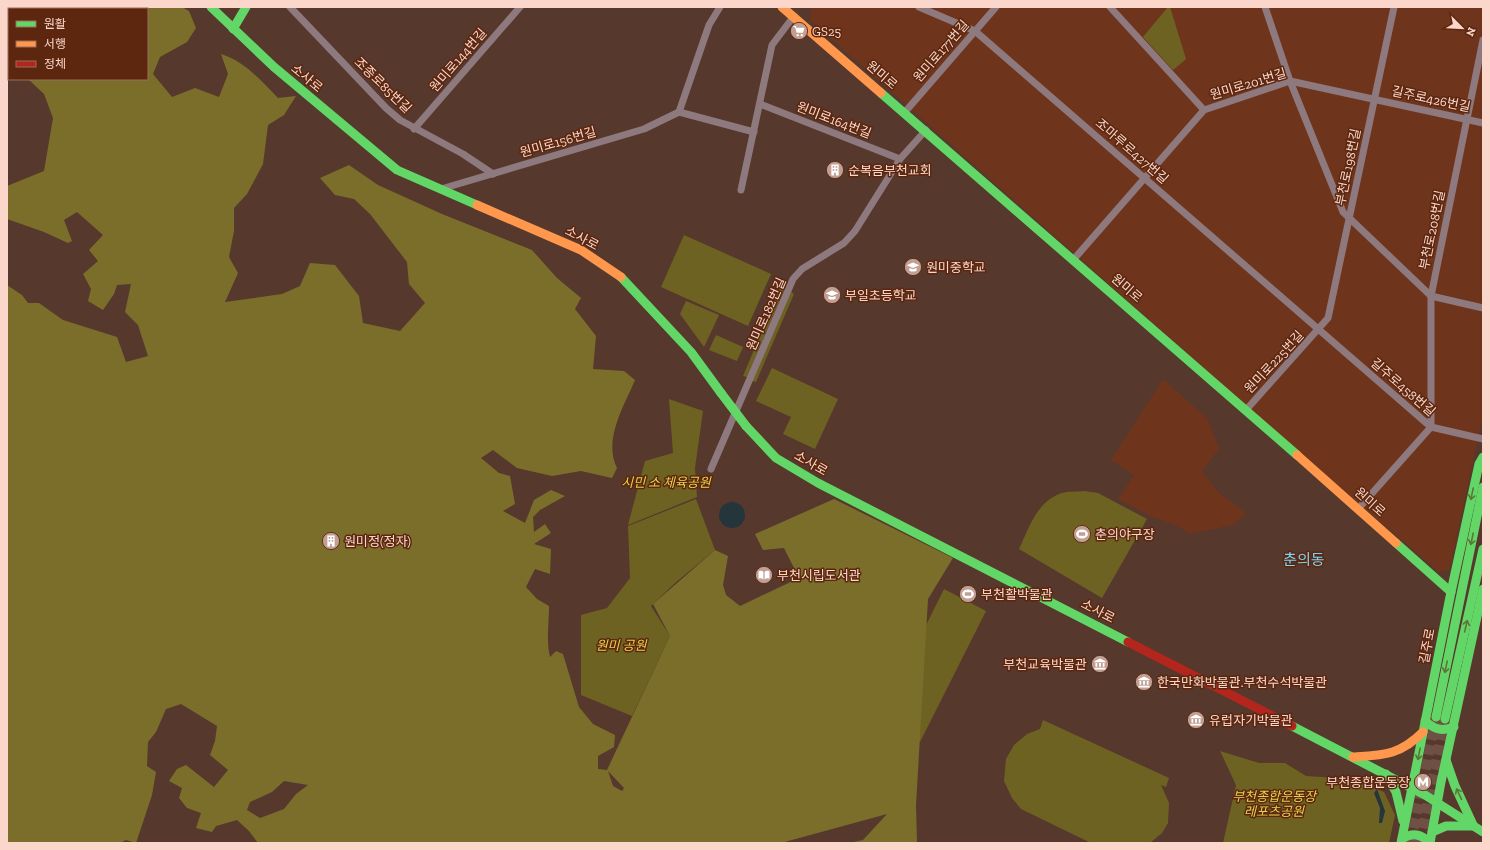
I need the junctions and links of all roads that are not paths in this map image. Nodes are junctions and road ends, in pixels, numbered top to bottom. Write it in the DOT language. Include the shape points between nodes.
graph roads {
  1 [pos="211,7"];
  2 [pos="246,7"];
  3 [pos="290,7"];
  4 [pos="520,7"];
  5 [pos="720,7"];
  6 [pos="782,7"];
  7 [pos="919,7"];
  8 [pos="1110,7"];
  9 [pos="1264,7"];
  10 [pos="1394,7"];
  11 [pos="993,8"];
  12 [pos="793,12"];
  13 [pos="233,29"];
  14 [pos="975,31"];
  15 [pos="1483,40"];
  16 [pos="1290,81"];
  17 [pos="1374,99"];
  18 [pos="760,104"];
  19 [pos="1204,110"];
  20 [pos="679,112"];
  21 [pos="905,112"];
  22 [pos="1467,119"];
  23 [pos="1483,122"];
  24 [pos="414,129"];
  25 [pos="926,130"];
  26 [pos="754,132"];
  27 [pos="900,159"];
  28 [pos="493,174"];
  29 [pos="1144,178"];
  30 [pos="442,189"];
  31 [pos="741,190"];
  32 [pos="1349,218"];
  33 [pos="1074,259"];
  34 [pos="1431,296"];
  35 [pos="1483,308"];
  36 [pos="1320,330"];
  37 [pos="1246,410"];
  38 [pos="1431,426"];
  39 [pos="1483,439"];
  40 [pos="1483,457"];
  41 [pos="711,468"];
  42 [pos="1483,487"];
  43 [pos="1358,509"];
  44 [pos="1483,550"];
  45 [pos="1455,574"];
  46 [pos="1436,579"];
  47 [pos="1483,590"];
  48 [pos="1451,592"];
  49 [pos="1480,618"];
  50 [pos="1425,721"];
  51 [pos="1454,727"];
  52 [pos="1423,732"];
  53 [pos="1353,757"];
  54 [pos="1446,760"];
  55 [pos="1386,774"];
  56 [pos="1413,788"];
  57 [pos="1437,802"];
  58 [pos="1474,826"];
  59 [pos="1432,832"];
  60 [pos="1483,832"];
  61 [pos="1402,837"];
  62 [pos="1430,843"];
  1 -- 13 [label="street, 소사로"];
  2 -- 13 [label="street"];
  3 -- 24 [label="street, 조종로85번길" via="386,108"];
  4 -- 24 [label="street, 원미로144번길"];
  5 -- 20 [label="street" via="708,25"];
  6 -- 12 [label="street, 원미로"];
  7 -- 14 [label="street, 조마루로427번길"];
  8 -- 19 [label="street"];
  9 -- 16 [label="street"];
  10 -- 17 [label="street, 부천로198번길"];
  11 -- 14 [label="street, 원미로177번길"];
  12 -- 18 [label="street" via="772,45"];
  12 -- 21 [label="street, 원미로"];
  13 -- 30 [label="street, 소사로" via="274,67 397,170"];
  14 -- 21 [label="street, 원미로177번길"];
  14 -- 29 [label="street, 조마루로427번길"];
  15 -- 22 [label="street, 부천로208번길"];
  16 -- 17 [label="street, 원미로201번길"];
  16 -- 19 [label="street, 원미로201번길"];
  16 -- 32 [label="street" via="1343,212"];
  17 -- 22 [label="street, 길주로426번길"];
  17 -- 32 [label="street, 부천로198번길"];
  18 -- 26 [label="street"];
  18 -- 27 [label="street, 원미로164번길"];
  19 -- 29 [label="street, 원미로201번길"];
  20 -- 26 [label="street"];
  20 -- 28 [label="street, 원미로156번길" via="644,129"];
  21 -- 25 [label="street, 원미로"];
  22 -- 23 [label="street, 길주로426번길"];
  22 -- 34 [label="street, 부천로208번길"];
  24 -- 28 [label="street, 조종로85번길" via="463,154"];
  25 -- 27 [label="street, 원미로182번길"];
  25 -- 33 [label="street, 원미로"];
  26 -- 31 [label="street"];
  27 -- 41 [label="street, 원미로182번길" via="855,231 844,243 802,269 793,280"];
  28 -- 30 [label="street, 원미로156번길"];
  29 -- 33 [label="street, 원미로201번길"];
  29 -- 36 [label="street, 조마루로427번길"];
  30 -- 53 [label="street, 소사로, bridge" via="581,250 626,281 691,352 746,426 776,458 818,483"];
  32 -- 34 [label="street"];
  32 -- 36 [label="street, 부천로198번길" via="1328,318"];
  33 -- 37 [label="street, 원미로"];
  34 -- 35 [label="street"];
  34 -- 38 [label="street, 부천로208번길"];
  36 -- 37 [label="street, 원미로225번길"];
  36 -- 38 [label="street, 길주로458번길"];
  37 -- 43 [label="street, 원미로"];
  38 -- 39 [label="street, 길주로458번길"];
  38 -- 43 [label="street"];
  40 -- 45 [label="street, 길주로, one-way" via="1479,464"];
  42 -- 44 [label="street, 길주로, one-way" via="1440,718"];
  43 -- 46 [label="street, 원미로"];
  45 -- 46 [label="street"];
  45 -- 48 [label="street, 길주로"];
  46 -- 48 [label="street, 원미로"];
  47 -- 49 [label="street"];
  48 -- 50 [label="street, 길주로"];
  49 -- 51 [label="street"];
  50 -- 51 [label="street" via="1440,730 1446,731"];
  50 -- 52 [label="street, 길주로"];
  51 -- 54 [label="street"];
  52 -- 53 [label="street" via="1402,751 1388,755"];
  52 -- 56 [label="street, 길주로, one-way"];
  53 -- 55 [label="street, 소사로"];
  54 -- 57 [label="street"];
  58 -- 54 [label="street, one-way"];
  55 -- 56 [label="street, 소사로"];
  55 -- 61 [label="street" via="1396,792 1402,813"];
  56 -- 57 [label="street, 소사로"];
  56 -- 61 [label="street, 길주로"];
  57 -- 58 [label="street, 소사로"];
  57 -- 59 [label="street"];
  58 -- 59 [label="street" via="1446,826"];
  58 -- 60 [label="street, 소사로"];
  59 -- 62 [label="street"];
  61 -- 62 [label="street" via="1413,833 1419,834"];
}
